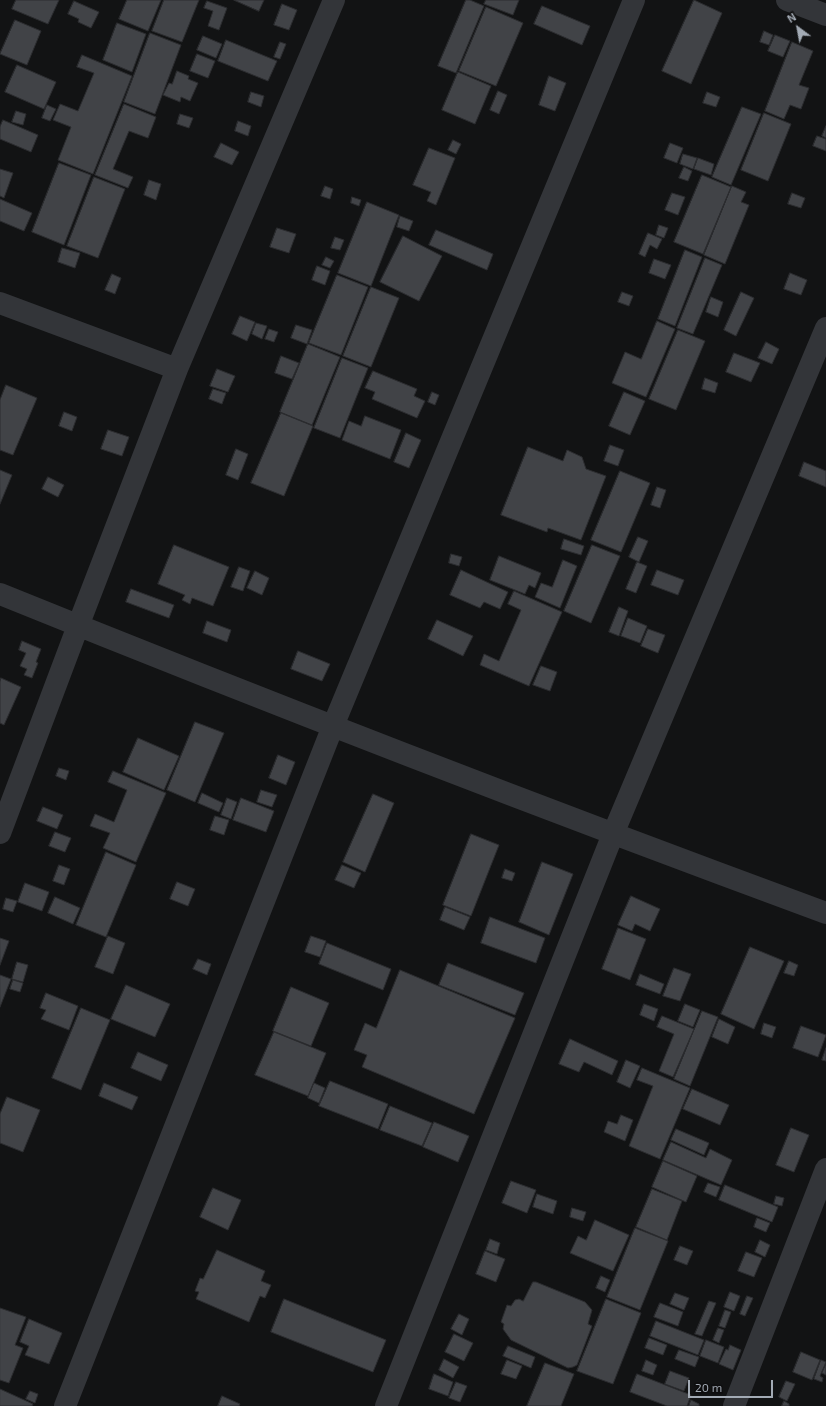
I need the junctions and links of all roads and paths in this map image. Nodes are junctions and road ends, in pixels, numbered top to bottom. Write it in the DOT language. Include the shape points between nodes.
graph roads {
  1 [pos="334,0"];
  2 [pos="634,0"];
  3 [pos="787,0"];
  4 [pos="826,15"];
  5 [pos="0,303"];
  6 [pos="826,328"];
  7 [pos="177,369"];
  8 [pos="0,594"];
  9 [pos="78,626"];
  10 [pos="333,726"];
  11 [pos="0,833"];
  12 [pos="613,834"];
  13 [pos="826,913"];
  14 [pos="826,1169"];
  15 [pos="65,1406"];
  16 [pos="386,1406"];
  17 [pos="734,1406"];
  1 -- 7 [label="street"];
  2 -- 10 [label="street"];
  3 -- 4 [label="street"];
  5 -- 7 [label="street"];
  6 -- 12 [label="street"];
  7 -- 9 [label="street"];
  8 -- 9 [label="street"];
  9 -- 10 [label="street"];
  9 -- 11 [label="street"];
  10 -- 12 [label="street"];
  10 -- 15 [label="street"];
  12 -- 13 [label="street"];
  12 -- 16 [label="street"];
  14 -- 17 [label="street"];
}
